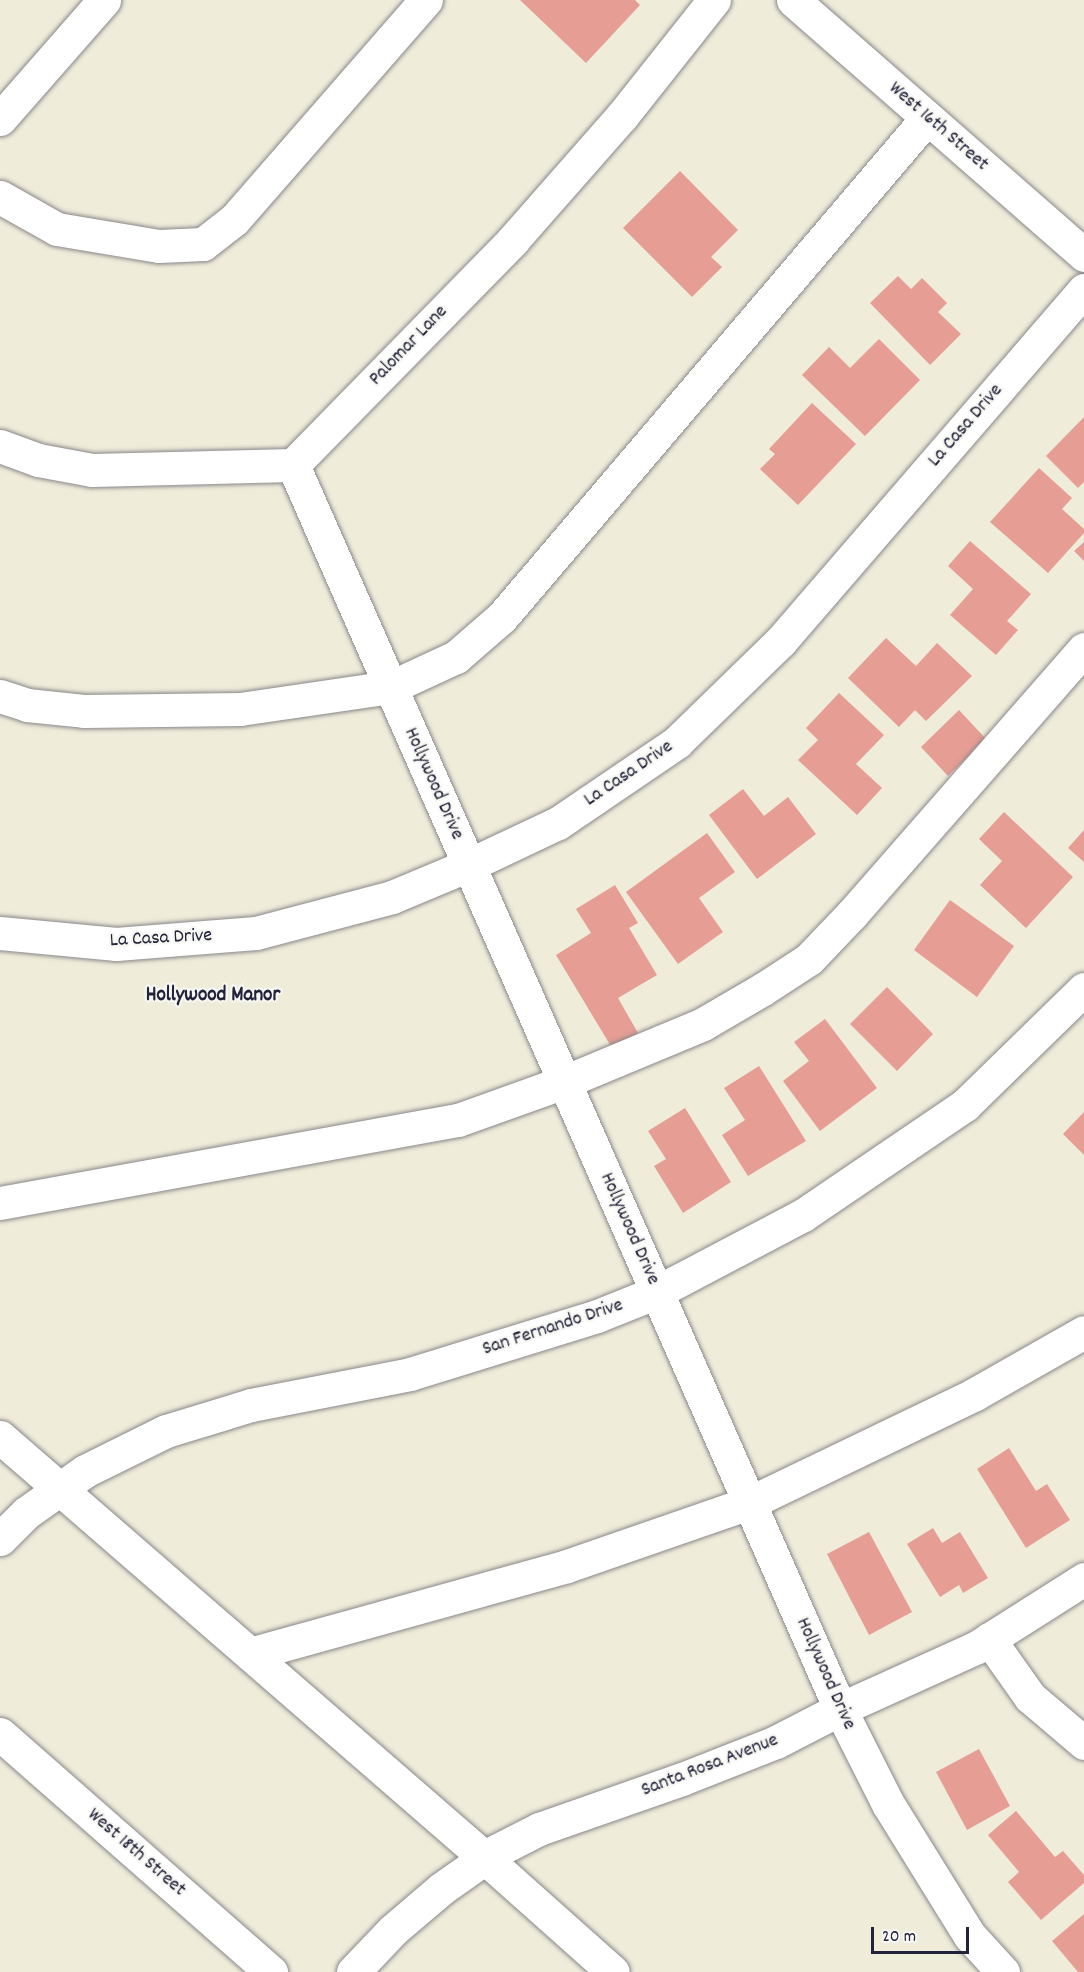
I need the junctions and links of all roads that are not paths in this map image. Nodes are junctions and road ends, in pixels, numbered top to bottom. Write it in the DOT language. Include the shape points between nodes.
graph roads {
  1 [pos="104,0"];
  2 [pos="426,0"];
  3 [pos="714,0"];
  4 [pos="793,0"];
  5 [pos="927,118"];
  6 [pos="0,119"];
  7 [pos="0,197"];
  8 [pos="1084,255"];
  9 [pos="1084,290"];
  10 [pos="0,446"];
  11 [pos="293,465"];
  12 [pos="1084,649"];
  13 [pos="391,687"];
  14 [pos="0,696"];
  15 [pos="469,866"];
  16 [pos="0,933"];
  17 [pos="1084,989"];
  18 [pos="564,1082"];
  19 [pos="0,1203"];
  20 [pos="657,1292"];
  21 [pos="1084,1332"];
  22 [pos="0,1437"];
  23 [pos="59,1489"];
  24 [pos="750,1503"];
  25 [pos="0,1539"];
  26 [pos="1084,1580"];
  27 [pos="989,1639"];
  28 [pos="250,1654"];
  29 [pos="840,1709"];
  30 [pos="0,1734"];
  31 [pos="1084,1743"];
  32 [pos="485,1858"];
  33 [pos="271,1972"];
  34 [pos="352,1972"];
  35 [pos="613,1972"];
  36 [pos="1003,1972"];
  1 -- 6 [label="street"];
  2 -- 7 [label="street" via="234,220 203,244 159,246 57,229"];
  3 -- 11 [label="street, Palomar Lane" via="621,116 513,240"];
  4 -- 5 [label="street, West 16th Street"];
  5 -- 8 [label="street, West 16th Street"];
  5 -- 13 [label="street" via="502,617 456,657"];
  9 -- 15 [label="street, La Casa Drive" via="780,642 677,742 558,823"];
  10 -- 11 [label="street" via="38,460 92,470"];
  11 -- 13 [label="street, Hollywood Drive"];
  12 -- 18 [label="street" via="808,959 703,1024"];
  13 -- 14 [label="street" via="240,709 84,711 27,705"];
  13 -- 15 [label="street, Hollywood Drive"];
  15 -- 16 [label="street, La Casa Drive" via="392,897 256,933 116,944"];
  15 -- 18 [label="street, Hollywood Drive"];
  17 -- 20 [label="street, San Fernando Drive" via="965,1105 803,1215"];
  18 -- 19 [label="street" via="458,1120"];
  18 -- 20 [label="street, Hollywood Drive"];
  20 -- 23 [label="street, San Fernando Drive" via="597,1316 410,1374 251,1405 166,1431 85,1471"];
  20 -- 24 [label="street, Hollywood Drive"];
  21 -- 24 [label="street" via="975,1394"];
  22 -- 23 [label="street"];
  23 -- 25 [label="street, San Fernando Drive" via="26,1513"];
  23 -- 28 [label="street"];
  24 -- 28 [label="street" via="567,1566"];
  24 -- 29 [label="street, Hollywood Drive"];
  26 -- 27 [label="street, Santa Rosa Avenue"];
  27 -- 29 [label="street, Santa Rosa Avenue"];
  27 -- 31 [label="street" via="1030,1697"];
  28 -- 32 [label="street"];
  29 -- 32 [label="street, Santa Rosa Avenue" via="776,1742 539,1829"];
  29 -- 36 [label="street, Hollywood Drive" via="895,1815 970,1936"];
  30 -- 33 [label="street, West 18th Street"];
  32 -- 34 [label="street, Santa Rosa Avenue" via="401,1923"];
  32 -- 35 [label="street"];
}
